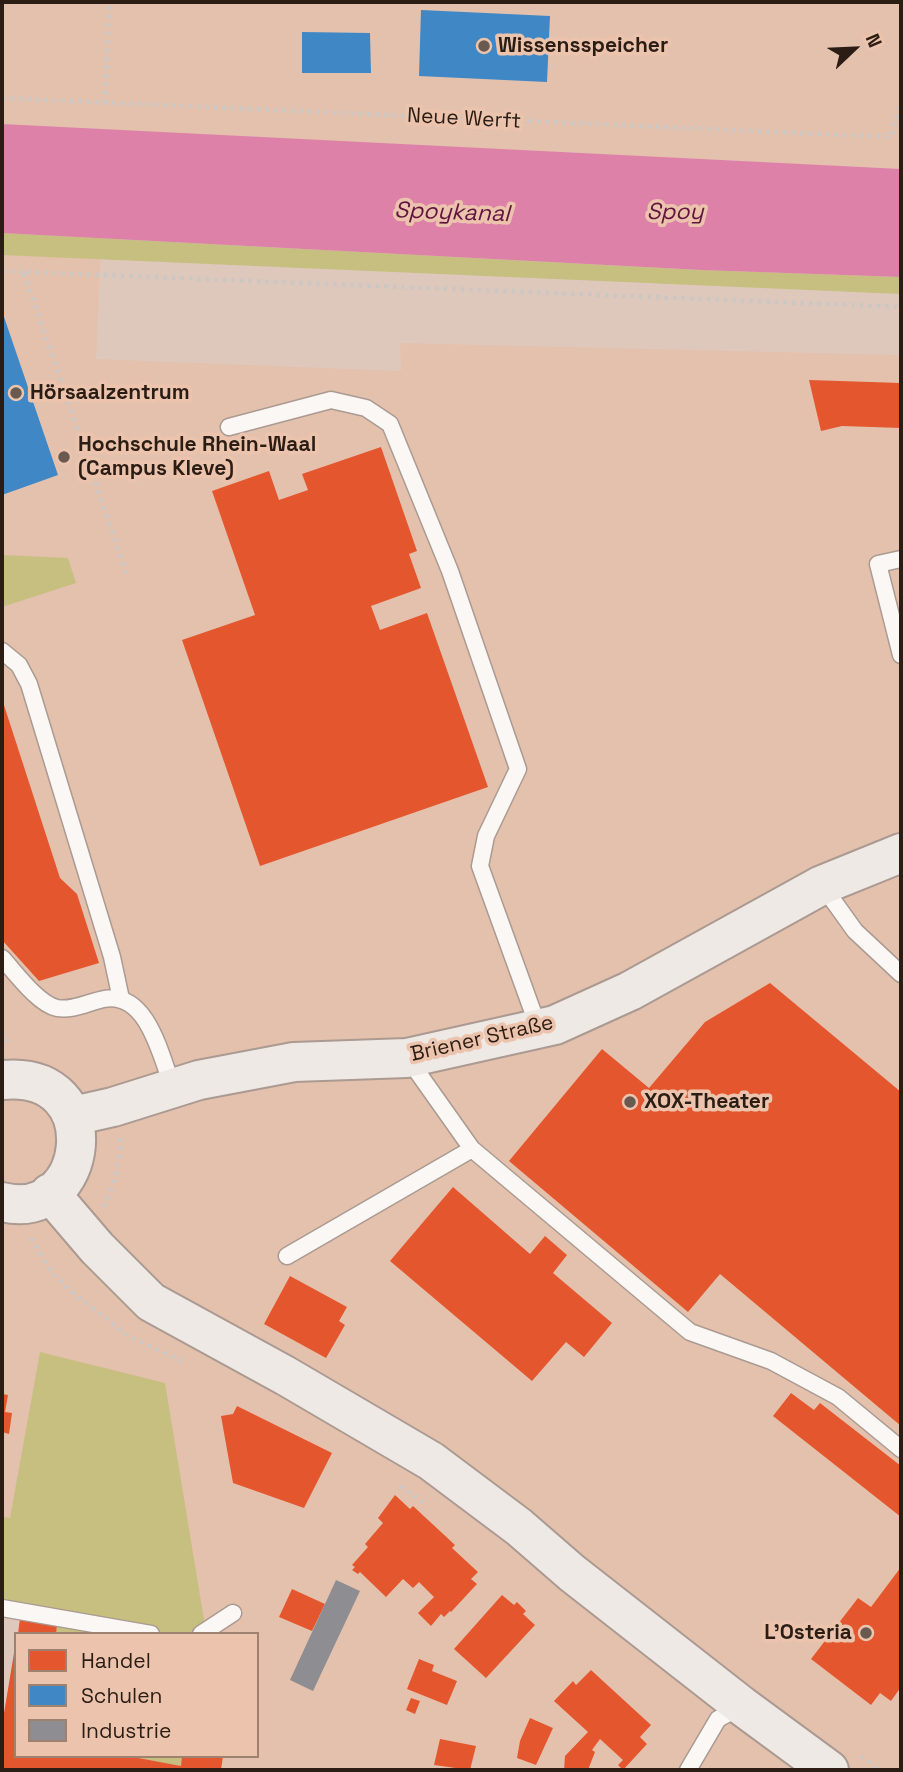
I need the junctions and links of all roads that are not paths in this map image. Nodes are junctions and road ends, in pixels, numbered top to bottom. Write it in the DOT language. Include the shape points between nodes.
graph roads {
  1 [pos="229,427"];
  2 [pos="901,559"];
  3 [pos="2,651"];
  4 [pos="901,655"];
  5 [pos="901,853"];
  6 [pos="822,886"];
  7 [pos="2,958"];
  8 [pos="901,974"];
  9 [pos="121,999"];
  10 [pos="539,1028"];
  11 [pos="407,1058"];
  12 [pos="9,1066"];
  13 [pos="173,1088"];
  14 [pos="72,1116"];
  15 [pos="472,1149"];
  16 [pos="50,1193"];
  17 [pos="2,1202"];
  18 [pos="287,1256"];
  19 [pos="901,1449"];
  20 [pos="2,1608"];
  21 [pos="233,1613"];
  22 [pos="140,1632"];
  23 [pos="204,1632"];
  24 [pos="742,1706"];
  25 [pos="688,1770"];
  26 [pos="829,1770"];
  1 -- 10 [label="lane" via="331,400 366,408 390,424 450,571 518,769 486,836 480,866"];
  2 -- 4 [label="lane" via="878,564"];
  3 -- 9 [label="lane" via="19,665 29,684"];
  5 -- 6 [label="street, Briener Straße"];
  6 -- 8 [label="lane" via="855,931"];
  6 -- 10 [label="street, Briener Straße" via="630,991"];
  7 -- 9 [label="lane" via="42,1001 57,1008"];
  9 -- 13 [label="lane" via="145,1018"];
  10 -- 11 [label="street, Briener Straße"];
  11 -- 13 [label="street, Briener Straße" via="294,1062"];
  11 -- 15 [label="lane"];
  12 -- 14 [label="street" via="46,1087"];
  13 -- 14 [label="street, Briener Straße"];
  14 -- 16 [label="street" via="78,1138 75,1159 66,1178"];
  15 -- 18 [label="lane"];
  15 -- 19 [label="lane" via="690,1332 771,1361 816,1385"];
  16 -- 17 [label="street" via="22,1204"];
  16 -- 24 [label="street" via="151,1301 431,1461"];
  20 -- 22 [label="lane"];
  21 -- 23 [label="lane"];
  24 -- 25 [label="lane" via="719,1719"];
  24 -- 26 [label="street"];
}
